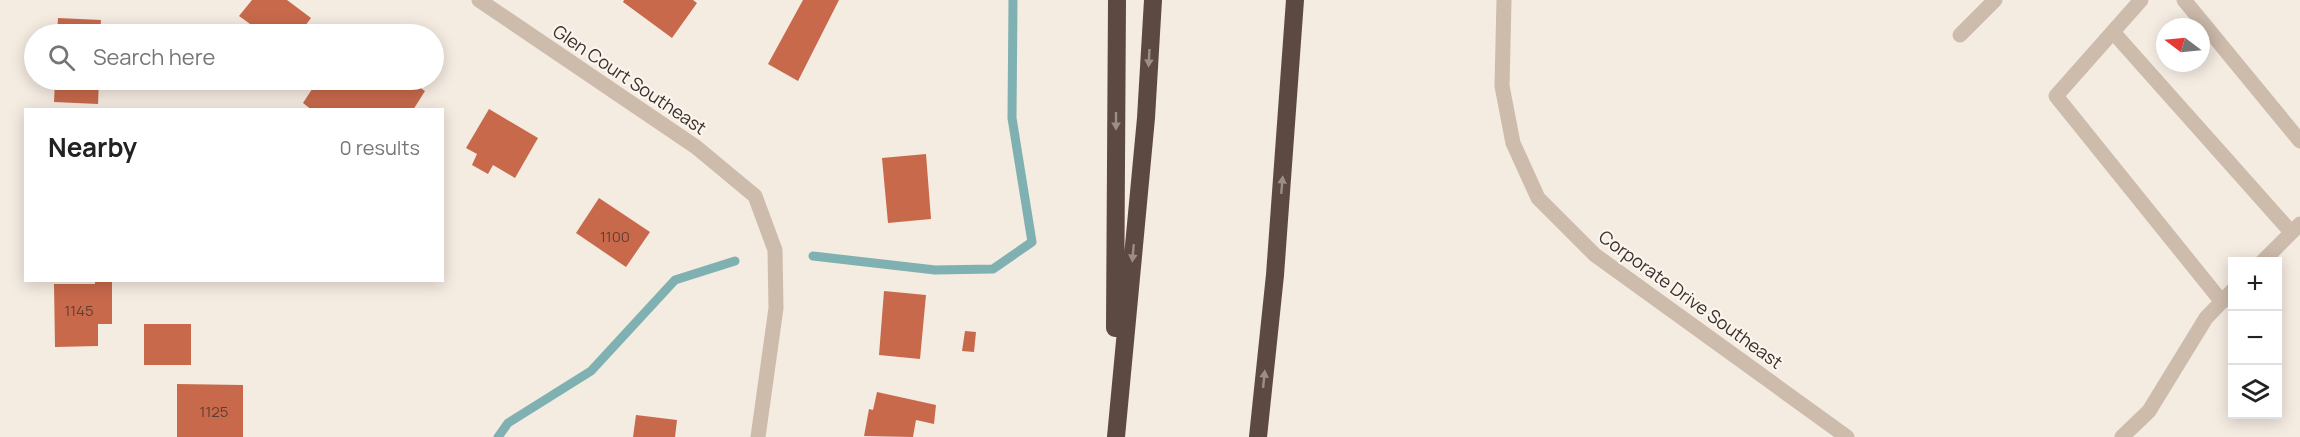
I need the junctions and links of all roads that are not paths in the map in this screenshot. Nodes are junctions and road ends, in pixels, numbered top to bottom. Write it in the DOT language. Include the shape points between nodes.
graph roads {
  1 [pos="479,0"];
  2 [pos="1117,0"];
  3 [pos="1153,0"];
  4 [pos="1295,0"];
  5 [pos="1504,0"];
  6 [pos="1995,0"];
  7 [pos="2141,0"];
  8 [pos="2184,0"];
  9 [pos="2113,32"];
  10 [pos="1960,35"];
  11 [pos="2300,141"];
  12 [pos="2296,228"];
  13 [pos="2266,257"];
  14 [pos="2227,297"];
  15 [pos="758,437"];
  16 [pos="1115,437"];
  17 [pos="1258,437"];
  18 [pos="1847,437"];
  19 [pos="2122,437"];
  1 -- 15 [label="street, Glen Court Southeast" via="696,147 755,196 775,250 776,273 776,308"];
  2 -- 16 [label="highway, one-way"];
  3 -- 16 [label="highway, one-way" via="1146,118"];
  17 -- 4 [label="highway, one-way" via="1275,275"];
  5 -- 18 [label="street, Corporate Drive Southeast" via="1502,86 1513,143 1538,198 1595,255"];
  6 -- 10 [label="street"];
  7 -- 9 [label="street"];
  8 -- 11 [label="street"];
  9 -- 12 [label="street"];
  9 -- 14 [label="street" via="2056,96"];
  12 -- 13 [label="street"];
  14 -- 19 [label="street" via="2206,318 2149,411"];
}
